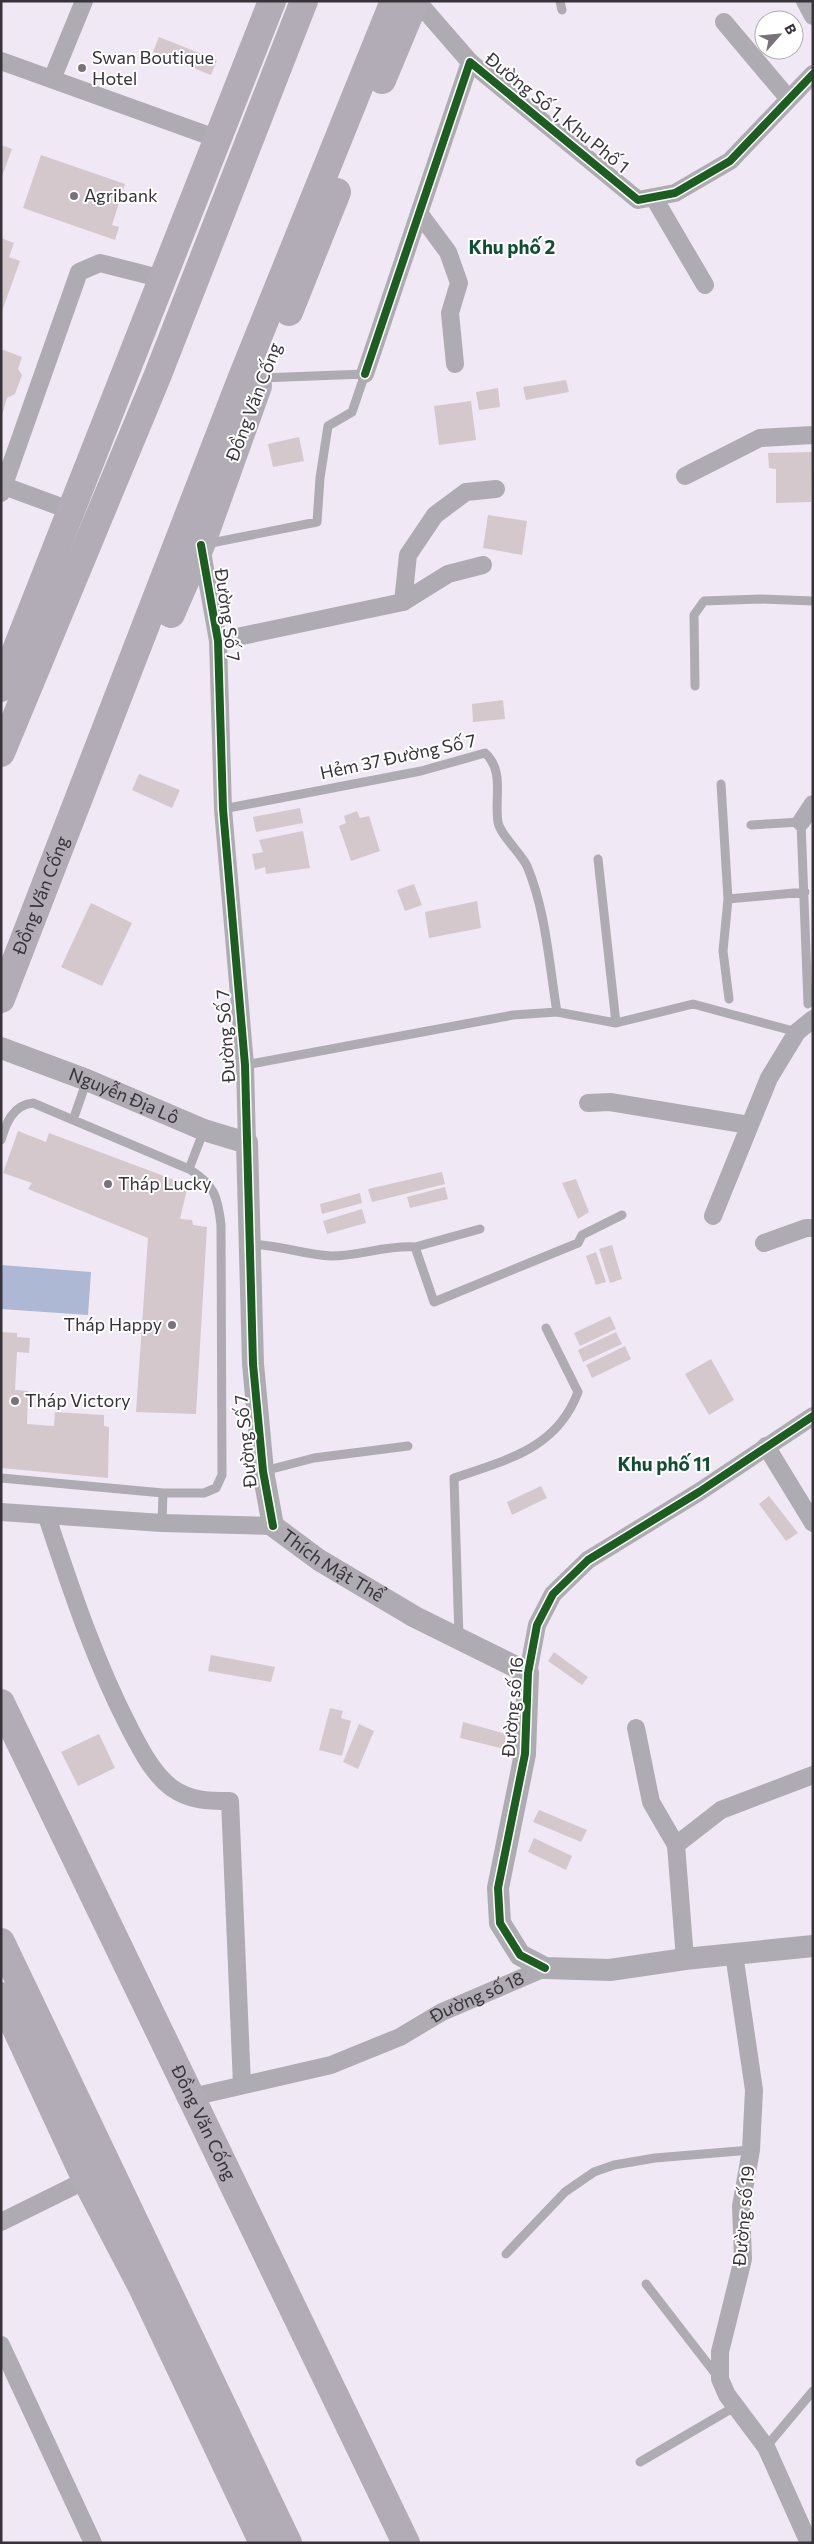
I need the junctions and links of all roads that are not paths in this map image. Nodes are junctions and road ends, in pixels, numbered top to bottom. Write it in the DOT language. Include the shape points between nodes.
graph roads {
  1 [pos="84,1"];
  2 [pos="272,1"];
  3 [pos="304,1"];
  4 [pos="394,1"];
  5 [pos="416,1"];
  6 [pos="805,1"];
  7 [pos="813,16"];
  8 [pos="724,22"];
  9 [pos="1,61"];
  10 [pos="470,62"];
  11 [pos="813,74"];
  12 [pos="52,79"];
  13 [pos="788,98"];
  14 [pos="218,139"];
  15 [pos="654,198"];
  16 [pos="419,213"];
  17 [pos="163,279"];
  18 [pos="705,285"];
  19 [pos="191,289"];
  20 [pos="454,364"];
  21 [pos="365,374"];
  22 [pos="262,378"];
  23 [pos="813,435"];
  24 [pos="685,476"];
  25 [pos="2,489"];
  26 [pos="496,489"];
  27 [pos="72,511"];
  28 [pos="98,521"];
  29 [pos="191,540"];
  30 [pos="484,564"];
  31 [pos="813,601"];
  32 [pos="403,602"];
  33 [pos="218,641"];
  34 [pos="695,686"];
  35 [pos="1,688"];
  36 [pos="1,753"];
  37 [pos="722,784"];
  38 [pos="813,804"];
  39 [pos="223,808"];
  40 [pos="801,822"];
  41 [pos="752,824"];
  42 [pos="598,858"];
  43 [pos="805,892"];
  44 [pos="728,899"];
  45 [pos="1,999"];
  46 [pos="729,999"];
  47 [pos="557,1012"];
  48 [pos="810,1012"];
  49 [pos="616,1023"];
  50 [pos="797,1032"];
  51 [pos="1,1048"];
  52 [pos="245,1065"];
  53 [pos="87,1080"];
  54 [pos="588,1103"];
  55 [pos="73,1120"];
  56 [pos="749,1125"];
  57 [pos="204,1130"];
  58 [pos="1,1140"];
  59 [pos="247,1143"];
  60 [pos="189,1169"];
  61 [pos="622,1215"];
  62 [pos="713,1216"];
  63 [pos="813,1228"];
  64 [pos="480,1229"];
  65 [pos="764,1243"];
  66 [pos="252,1244"];
  67 [pos="415,1247"];
  68 [pos="546,1328"];
  69 [pos="813,1416"];
  70 [pos="408,1446"];
  71 [pos="766,1446"];
  72 [pos="263,1471"];
  73 [pos="1,1478"];
  74 [pos="163,1493"];
  75 [pos="1,1512"];
  76 [pos="47,1517"];
  77 [pos="162,1523"];
  78 [pos="813,1523"];
  79 [pos="273,1526"];
  80 [pos="459,1638"];
  81 [pos="528,1673"];
  82 [pos="1,1703"];
  83 [pos="636,1728"];
  84 [pos="1,1732"];
  85 [pos="813,1775"];
  86 [pos="676,1845"];
  87 [pos="1,1942"];
  88 [pos="813,1946"];
  89 [pos="734,1954"];
  90 [pos="685,1959"];
  91 [pos="545,1968"];
  92 [pos="1,1996"];
  93 [pos="242,2085"];
  94 [pos="192,2097"];
  95 [pos="751,2150"];
  96 [pos="86,2180"];
  97 [pos="1,2222"];
  98 [pos="506,2254"];
  99 [pos="646,2284"];
  100 [pos="1,2345"];
  101 [pos="720,2379"];
  102 [pos="813,2391"];
  103 [pos="736,2406"];
  104 [pos="766,2447"];
  105 [pos="640,2462"];
  106 [pos="93,2543"];
  107 [pos="263,2543"];
  108 [pos="288,2543"];
  109 [pos="391,2543"];
  110 [pos="406,2543"];
  111 [pos="809,2543"];
  1 -- 12 [label="street"];
  2 -- 14 [label="main road"];
  3 -- 19 [label="main road"];
  4 -- 29 [label="main road, Đồng Văn Cống" via="242,376"];
  5 -- 10 [label="street, Đường Số 1, Khu Phố 1"];
  5 -- 22 [label="main road, Đồng Văn Cống"];
  6 -- 7 [label="street"];
  8 -- 13 [label="street"];
  9 -- 12 [label="street"];
  10 -- 15 [label="street, Đường Số 1, Khu Phố 1" via="638,200"];
  10 -- 16 [label="street, Đường Số 1, Khu Phố 1"];
  11 -- 13 [label="street, Đường Số 1, Khu Phố 1"];
  12 -- 14 [label="street"];
  13 -- 15 [label="street, Đường Số 1, Khu Phố 1" via="730,161 675,193"];
  14 -- 17 [label="main road"];
  15 -- 18 [label="street"];
  16 -- 20 [label="street" via="448,252 460,283 450,313"];
  16 -- 21 [label="street, Đường Số 1, Khu Phố 1"];
  17 -- 19 [label="main road"];
  17 -- 25 [label="street" via="100,263 79,272"];
  17 -- 27 [label="main road"];
  19 -- 28 [label="main road"];
  21 -- 22 [label="lane"];
  21 -- 29 [label="lane" via="352,412 328,426 317,522"];
  22 -- 29 [label="main road, Đồng Văn Cống"];
  23 -- 24 [label="street" via="760,438"];
  25 -- 27 [label="street"];
  26 -- 32 [label="street" via="466,492 435,515 408,555"];
  27 -- 28 [label="main road"];
  27 -- 35 [label="main road"];
  28 -- 36 [label="main road"];
  29 -- 33 [label="street, Đường Số 7"];
  29 -- 45 [label="main road, Đồng Văn Cống" via="83,793"];
  30 -- 32 [label="street" via="448,574"];
  31 -- 34 [label="lane" via="704,601 694,615"];
  32 -- 33 [label="street"];
  33 -- 39 [label="street, Đường Số 7"];
  37 -- 44 [label="lane"];
  38 -- 40 [label="street"];
  39 -- 47 [label="lane, Hẻm 37 Đường Số 7" via="421,771 485,753 493,760 498,783 498,823 526,865 539,900"];
  39 -- 52 [label="street, Đường Số 7"];
  40 -- 41 [label="lane"];
  40 -- 43 [label="lane"];
  42 -- 49 [label="lane"];
  43 -- 44 [label="lane"];
  43 -- 48 [label="lane"];
  44 -- 46 [label="lane" via="722,951"];
  47 -- 49 [label="lane"];
  47 -- 52 [label="lane" via="513,1015"];
  48 -- 50 [label="street"];
  49 -- 50 [label="lane" via="693,1004"];
  50 -- 56 [label="street" via="769,1078"];
  51 -- 53 [label="street, Nguyễn Địa Lô"];
  52 -- 59 [label="street, Đường Số 7"];
  53 -- 55 [label="lane"];
  53 -- 57 [label="street, Nguyễn Địa Lô"];
  54 -- 56 [label="street" via="610,1102"];
  55 -- 58 [label="lane" via="33,1103 26,1104 12,1114"];
  55 -- 60 [label="lane"];
  56 -- 62 [label="street"];
  57 -- 59 [label="street, Nguyễn Địa Lô"];
  57 -- 60 [label="lane"];
  59 -- 66 [label="street, Đường Số 7"];
  60 -- 74 [label="lane" via="204,1177 219,1204 222,1475 216,1488 204,1493"];
  61 -- 67 [label="lane" via="582,1235 578,1243 434,1302"];
  63 -- 65 [label="street"];
  64 -- 67 [label="lane"];
  66 -- 67 [label="lane" via="274,1244 329,1256 388,1247"];
  66 -- 72 [label="street, Đường Số 7" via="254,1364"];
  68 -- 80 [label="lane" via="578,1392 570,1412 552,1432 522,1454 454,1478"];
  69 -- 71 [label="street, Đường số 16"];
  70 -- 72 [label="lane" via="314,1458"];
  71 -- 78 [label="street"];
  71 -- 81 [label="street, Đường số 16" via="699,1492 588,1560 553,1594 537,1625"];
  72 -- 79 [label="street, Đường Số 7"];
  73 -- 74 [label="lane"];
  74 -- 77 [label="lane"];
  75 -- 76 [label="street, Thích Mật Thể"];
  76 -- 77 [label="street, Thích Mật Thể"];
  76 -- 93 [label="street" via="114,1698 146,1759 172,1788 197,1801 230,1801"];
  77 -- 79 [label="street, Thích Mật Thể"];
  79 -- 80 [label="street, Thích Mật Thể" via="319,1560 415,1617"];
  80 -- 81 [label="street, Thích Mật Thể"];
  81 -- 91 [label="street, Đường số 16" via="525,1754 498,1888 500,1923 520,1955"];
  82 -- 94 [label="main road, Đồng Văn Cống"];
  83 -- 86 [label="street" via="651,1802"];
  84 -- 109 [label="main road, Đồng Văn Cống"];
  85 -- 86 [label="street" via="721,1810"];
  86 -- 90 [label="street"];
  87 -- 108 [label="main road"];
  88 -- 89 [label="street, Đường số 18"];
  89 -- 90 [label="street, Đường số 18"];
  89 -- 95 [label="street, Đường số 19" via="754,2090"];
  90 -- 91 [label="street, Đường số 18" via="610,1970"];
  91 -- 93 [label="street, Đường số 18" via="442,2012 400,2038 331,2065"];
  92 -- 96 [label="main road"];
  93 -- 94 [label="street, Đường số 18"];
  94 -- 110 [label="main road, Đồng Văn Cống"];
  95 -- 98 [label="lane" via="655,2158 594,2172 565,2192"];
  95 -- 101 [label="street, Đường số 19" via="741,2206 743,2259 720,2352"];
  96 -- 97 [label="street"];
  96 -- 107 [label="main road" via="142,2287"];
  99 -- 101 [label="lane"];
  100 -- 106 [label="street"];
  101 -- 103 [label="street, Đường số 19"];
  102 -- 104 [label="lane"];
  103 -- 104 [label="street, Đường số 19"];
  103 -- 105 [label="lane"];
  104 -- 111 [label="street, Đường số 19"];
}
